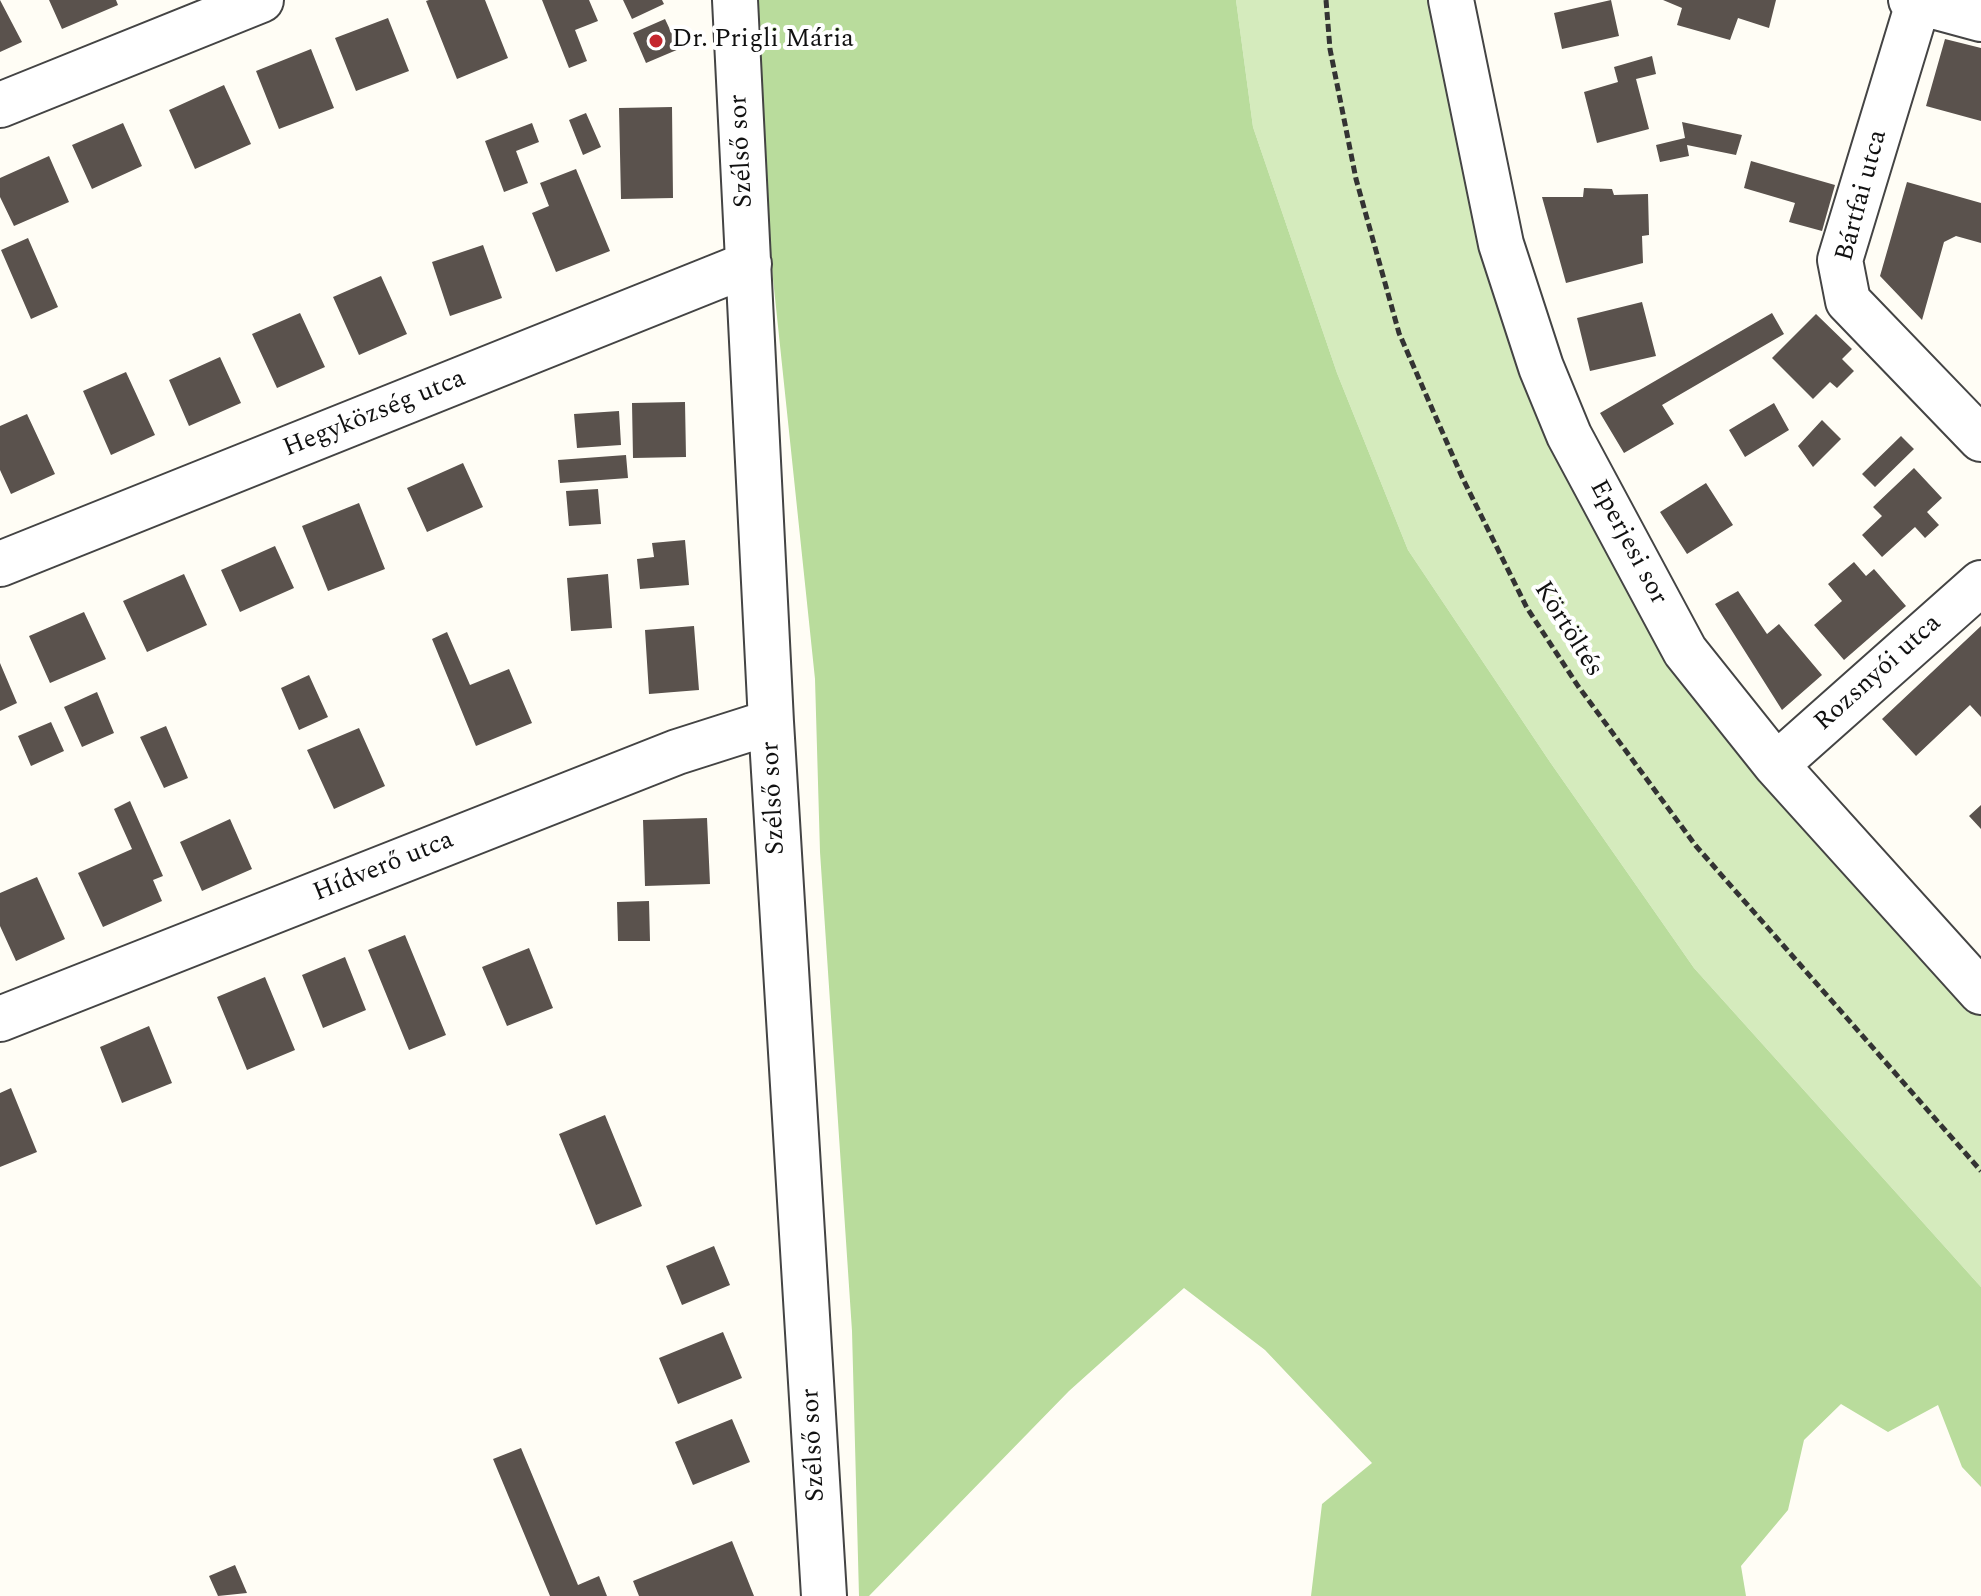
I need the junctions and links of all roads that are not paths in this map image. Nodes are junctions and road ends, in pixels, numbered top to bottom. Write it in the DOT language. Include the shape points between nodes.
graph roads {
  1 [pos="261,0"];
  2 [pos="735,0"];
  3 [pos="1451,0"];
  4 [pos="1916,1"];
  5 [pos="1981,19"];
  6 [pos="0,105"];
  7 [pos="749,264"];
  8 [pos="1981,439"];
  9 [pos="0,564"];
  10 [pos="1981,583"];
  11 [pos="771,722"];
  12 [pos="1776,765"];
  13 [pos="1981,992"];
  14 [pos="0,1019"];
  15 [pos="824,1596"];
  1 -- 6 [label="street"];
  2 -- 7 [label="street, Szélső sor"];
  3 -- 12 [label="street, Eperjesi sor" via="1501,244 1569,435 1685,651"];
  4 -- 5 [label="street"];
  4 -- 8 [label="street, Bártfai utca" via="1840,260 1848,301"];
  7 -- 9 [label="street, Hegyközség utca"];
  7 -- 11 [label="street, Szélső sor"];
  10 -- 12 [label="street, Rozsnyói utca"];
  11 -- 14 [label="street, Hídverő utca" via="677,752"];
  11 -- 15 [label="street, Szélső sor"];
  12 -- 13 [label="street, Eperjesi sor"];
}
